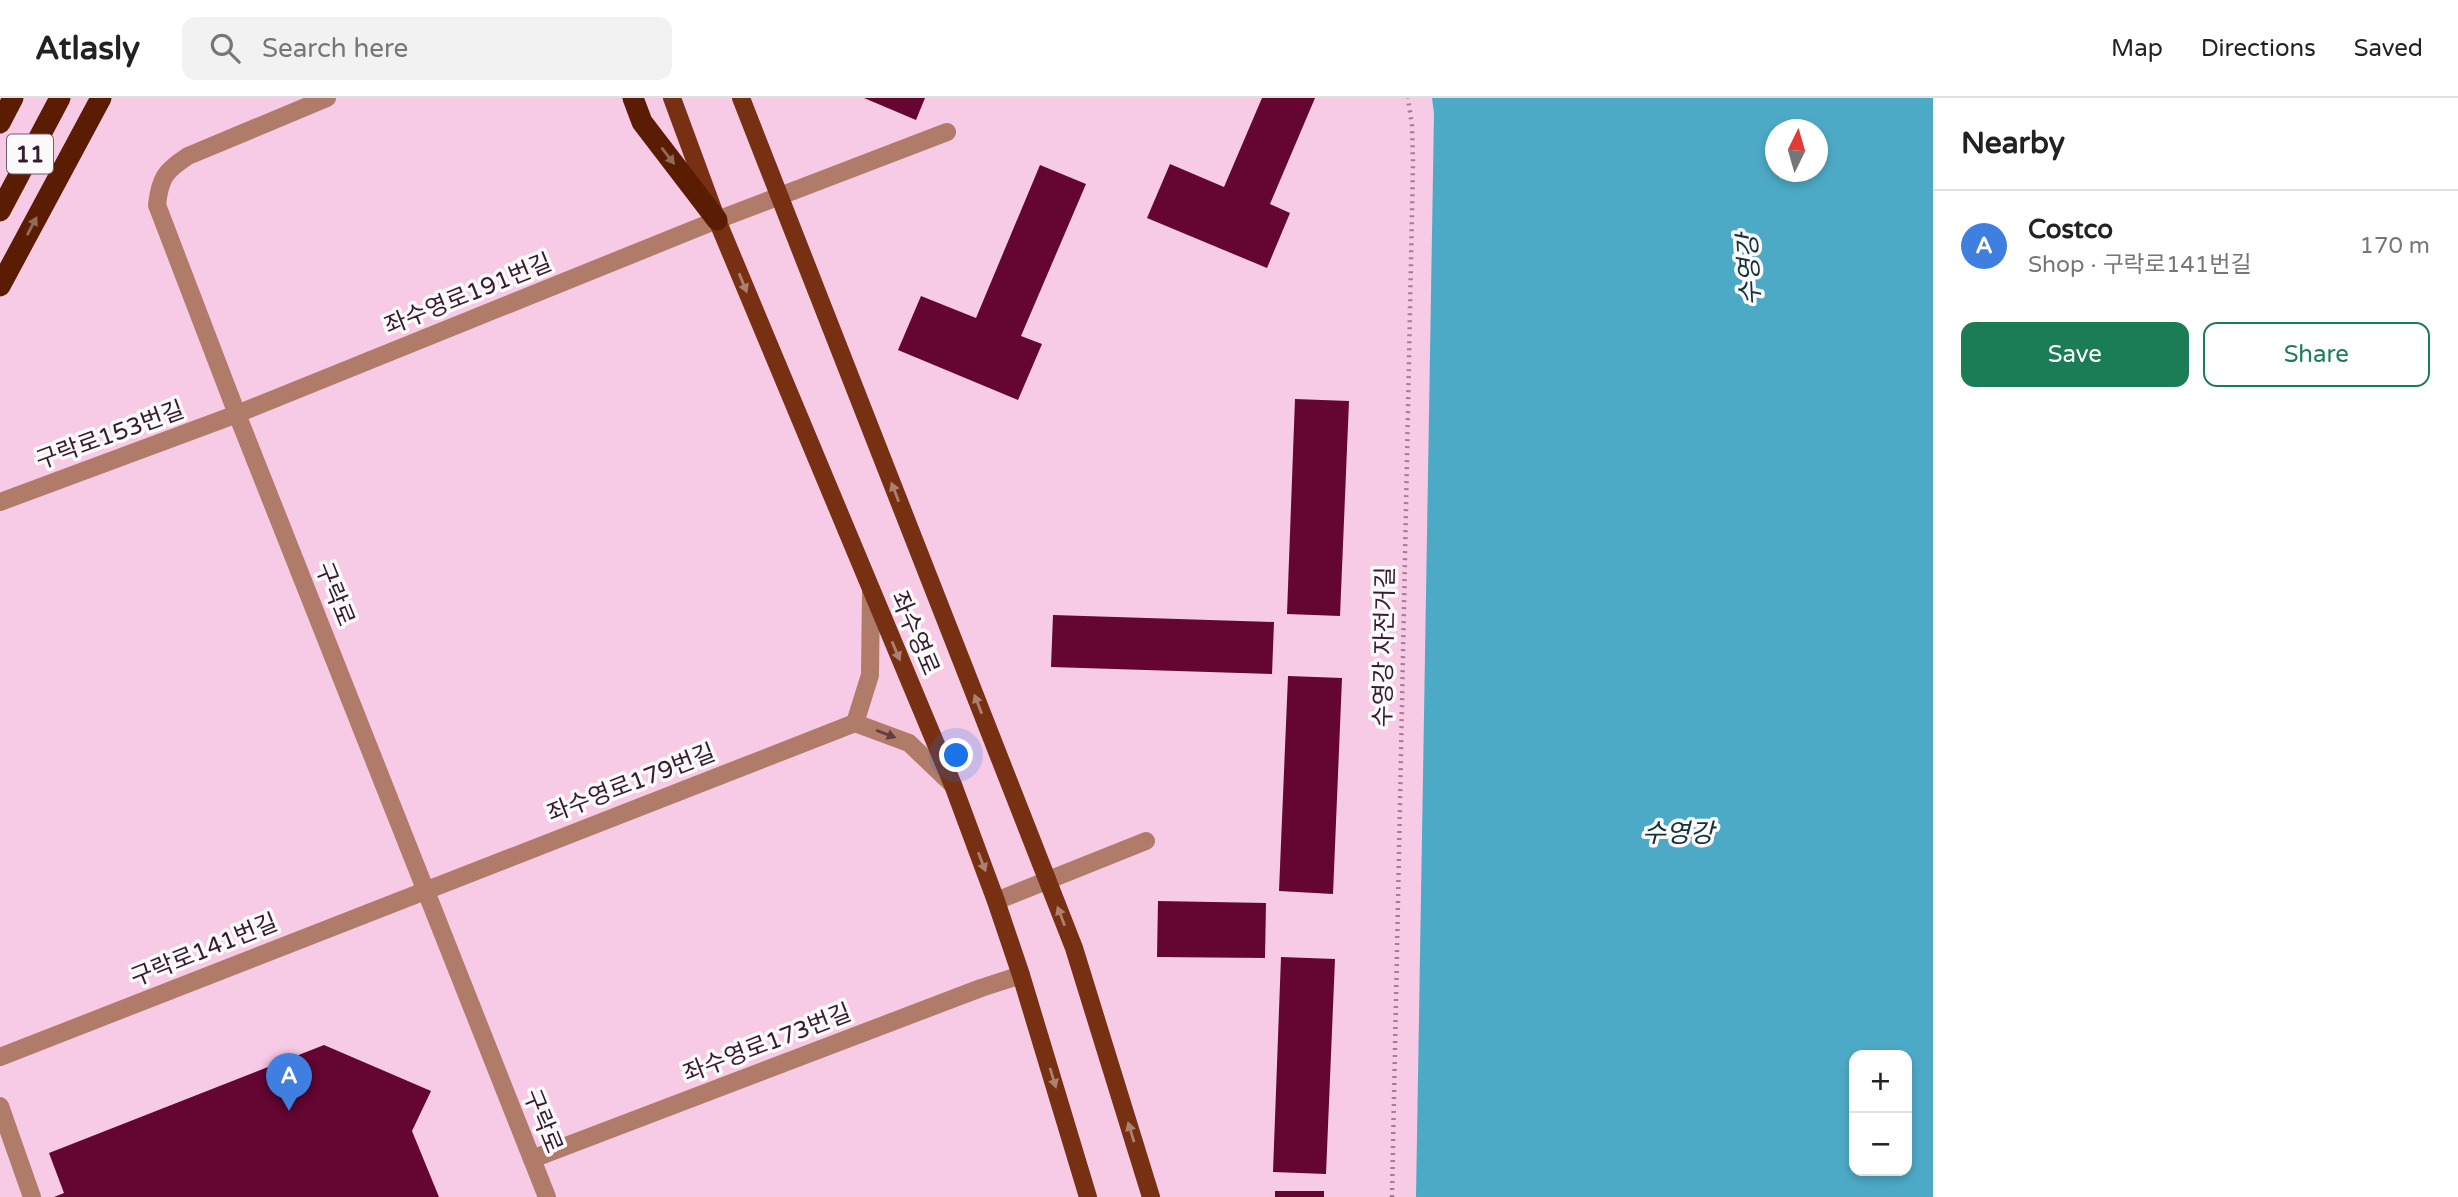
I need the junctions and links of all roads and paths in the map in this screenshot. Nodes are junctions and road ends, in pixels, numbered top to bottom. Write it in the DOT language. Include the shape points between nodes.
graph roads {
  1 [pos="13,98"];
  2 [pos="60,98"];
  3 [pos="101,98"];
  4 [pos="327,98"];
  5 [pos="633,98"];
  6 [pos="672,98"];
  7 [pos="741,98"];
  8 [pos="1408,98"];
  9 [pos="0,123"];
  10 [pos="947,132"];
  11 [pos="779,196"];
  12 [pos="0,211"];
  13 [pos="718,220"];
  14 [pos="0,286"];
  15 [pos="237,414"];
  16 [pos="0,502"];
  17 [pos="871,592"];
  18 [pos="855,723"];
  19 [pos="953,785"];
  20 [pos="1146,841"];
  21 [pos="1048,882"];
  22 [pos="425,889"];
  23 [pos="996,901"];
  24 [pos="1021,975"];
  25 [pos="0,1057"];
  26 [pos="0,1106"];
  27 [pos="532,1158"];
  28 [pos="32,1197"];
  29 [pos="547,1197"];
  30 [pos="1088,1197"];
  31 [pos="1151,1197"];
  32 [pos="1392,1197"];
  1 -- 9 [label="highway, 11"];
  2 -- 12 [label="highway, 11"];
  14 -- 3 [label="highway, one-way"];
  4 -- 15 [label="street, 구락로" via="188,156 161,180 157,205"];
  5 -- 13 [label="highway, one-way" via="642,122"];
  6 -- 13 [label="main road, 좌수영로"];
  7 -- 11 [label="main road, 좌수영로"];
  8 -- 32 [label="path, 수영강 자전거길" via="1413,163"];
  10 -- 11 [label="street, 좌수영로191번길"];
  11 -- 13 [label="street, 좌수영로191번길"];
  21 -- 11 [label="main road, 좌수영로, one-way"];
  13 -- 15 [label="street, 좌수영로191번길"];
  13 -- 17 [label="main road, 좌수영로, one-way"];
  15 -- 16 [label="street, 구락로153번길"];
  15 -- 22 [label="street, 구락로"];
  17 -- 18 [label="street" via="870,675"];
  17 -- 19 [label="main road, 좌수영로, one-way"];
  18 -- 19 [label="street, one-way" via="909,743"];
  18 -- 22 [label="street, 좌수영로179번길"];
  19 -- 23 [label="main road, 좌수영로, one-way"];
  20 -- 21 [label="street"];
  21 -- 23 [label="street"];
  31 -- 21 [label="main road, 좌수영로, one-way" via="1081,970"];
  22 -- 25 [label="street, 구락로141번길"];
  22 -- 27 [label="street, 구락로"];
  23 -- 24 [label="main road, 좌수영로"];
  24 -- 27 [label="street, 좌수영로173번길"];
  24 -- 30 [label="main road, 좌수영로, one-way"];
  26 -- 28 [label="street"];
  27 -- 29 [label="street, 구락로"];
}
